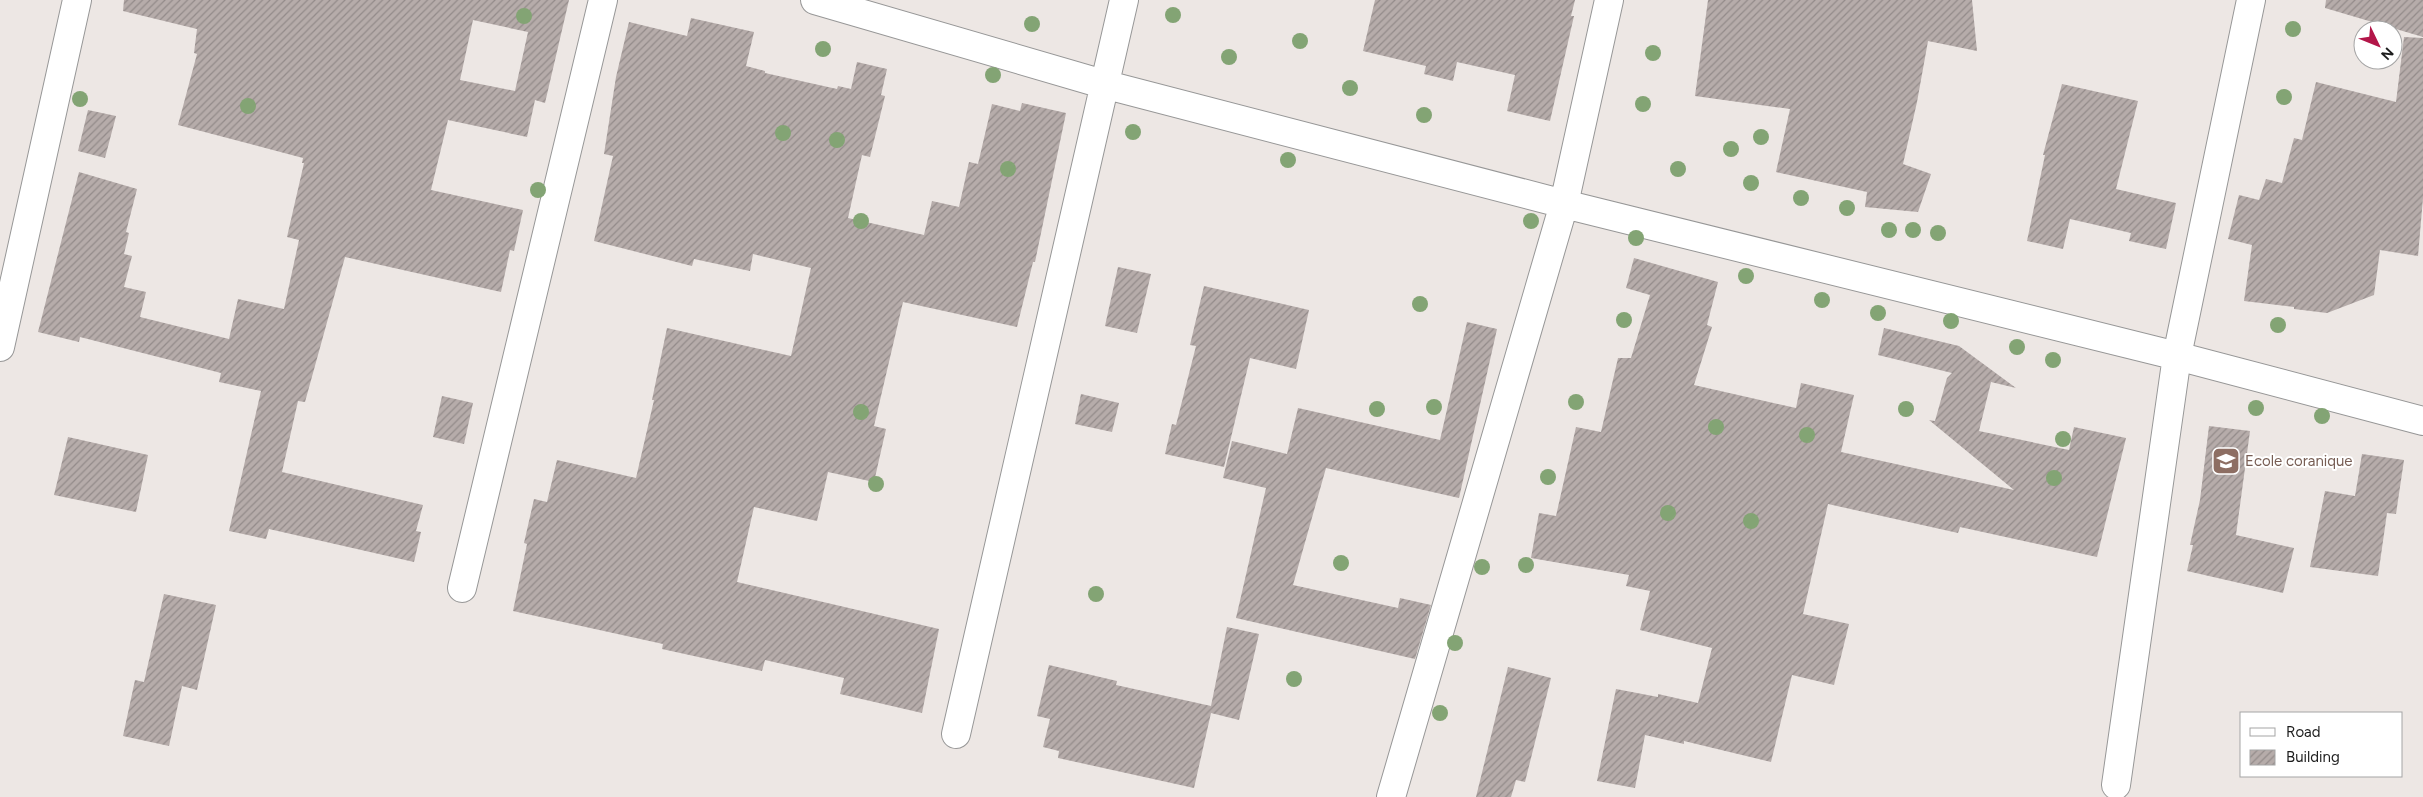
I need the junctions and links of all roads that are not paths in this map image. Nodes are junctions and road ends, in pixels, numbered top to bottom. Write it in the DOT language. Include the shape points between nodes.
graph roads {
  1 [pos="78,0"];
  2 [pos="603,0"];
  3 [pos="815,0"];
  4 [pos="1124,0"];
  5 [pos="1609,0"];
  6 [pos="2251,0"];
  7 [pos="1103,84"];
  8 [pos="1564,204"];
  9 [pos="0,347"];
  10 [pos="2177,356"];
  11 [pos="2423,421"];
  12 [pos="462,588"];
  13 [pos="956,734"];
  14 [pos="2116,786"];
  15 [pos="1390,797"];
  1 -- 9 [label="street"];
  2 -- 12 [label="street"];
  3 -- 7 [label="street"];
  4 -- 7 [label="street"];
  5 -- 8 [label="street"];
  6 -- 10 [label="street"];
  7 -- 8 [label="street"];
  7 -- 13 [label="street"];
  8 -- 10 [label="street"];
  8 -- 15 [label="street"];
  10 -- 11 [label="street"];
  10 -- 14 [label="street"];
}
